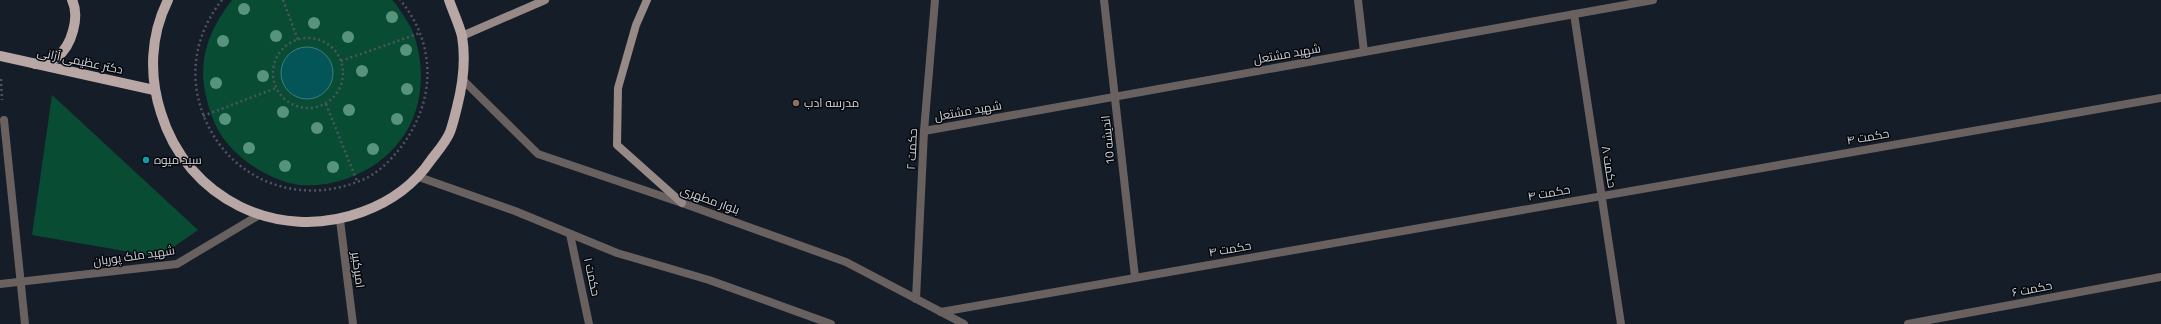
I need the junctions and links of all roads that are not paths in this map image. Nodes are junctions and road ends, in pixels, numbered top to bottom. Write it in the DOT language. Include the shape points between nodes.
graph roads {
  1 [pos="72,0"];
  2 [pos="168,0"];
  3 [pos="449,0"];
  4 [pos="545,0"];
  5 [pos="647,0"];
  6 [pos="935,0"];
  7 [pos="1104,0"];
  8 [pos="1358,0"];
  9 [pos="1653,0"];
  10 [pos="1637,1"];
  11 [pos="1574,14"];
  12 [pos="462,36"];
  13 [pos="1364,52"];
  14 [pos="0,56"];
  15 [pos="35,64"];
  16 [pos="464,81"];
  17 [pos="154,90"];
  18 [pos="1115,97"];
  19 [pos="2161,98"];
  20 [pos="4,120"];
  21 [pos="924,131"];
  22 [pos="419,177"];
  23 [pos="1601,196"];
  24 [pos="682,203"];
  25 [pos="259,215"];
  26 [pos="340,220"];
  27 [pos="570,234"];
  28 [pos="1135,277"];
  29 [pos="2161,277"];
  30 [pos="21,282"];
  31 [pos="0,284"];
  32 [pos="916,299"];
  33 [pos="941,312"];
  34 [pos="822,322"];
  35 [pos="25,324"];
  36 [pos="353,324"];
  37 [pos="589,324"];
  38 [pos="831,324"];
  39 [pos="964,324"];
  40 [pos="1621,324"];
  41 [pos="1908,324"];
  1 -- 15 [label="main road" via="76,8 72,37 57,57"];
  2 -- 17 [label="main road" via="161,13 153,51"];
  3 -- 12 [label="main road"];
  4 -- 12 [label="main road"];
  5 -- 24 [label="main road" via="636,25 618,88 618,145"];
  6 -- 21 [label="street, حکمت ۲"];
  7 -- 18 [label="street, اندیشه 10"];
  8 -- 13 [label="street"];
  9 -- 10 [label="street, شهید مشتعل"];
  10 -- 11 [label="street, شهید مشتعل"];
  11 -- 13 [label="street, شهید مشتعل"];
  11 -- 23 [label="street, حکمت ۸"];
  12 -- 16 [label="main road"];
  13 -- 18 [label="street, شهید مشتعل"];
  14 -- 15 [label="main road, دکتر عظیمی آرانی"];
  15 -- 17 [label="main road, دکتر عظیمی آرانی"];
  16 -- 22 [label="main road" via="450,133"];
  16 -- 24 [label="street, بلوار مطهری" via="538,154"];
  17 -- 25 [label="main road" via="166,131 189,168 220,196"];
  18 -- 21 [label="street, شهید مشتعل"];
  18 -- 28 [label="street, اندیشه 10"];
  19 -- 23 [label="street, حکمت ۴"];
  20 -- 30 [label="street"];
  21 -- 32 [label="street, حکمت ۲"];
  22 -- 26 [label="main road" via="383,204"];
  22 -- 27 [label="street" via="515,211"];
  23 -- 28 [label="street, حکمت ۴"];
  23 -- 40 [label="street, حکمت ۸"];
  24 -- 32 [label="street, بلوار مطهری" via="846,262"];
  25 -- 26 [label="main road" via="299,223"];
  25 -- 30 [label="street, شهید ملک پوریان" via="177,264"];
  26 -- 36 [label="street, امیرکبیر"];
  27 -- 34 [label="street" via="617,253 709,280"];
  27 -- 37 [label="street, حکمت ۱"];
  28 -- 33 [label="street, حکمت ۴"];
  29 -- 41 [label="street, حکمت ۶"];
  30 -- 31 [label="street, شهید ملک پوریان"];
  30 -- 35 [label="street"];
  32 -- 33 [label="street, بلوار مطهری"];
  33 -- 39 [label="street, بلوار مطهری"];
  34 -- 38 [label="street"];
}
